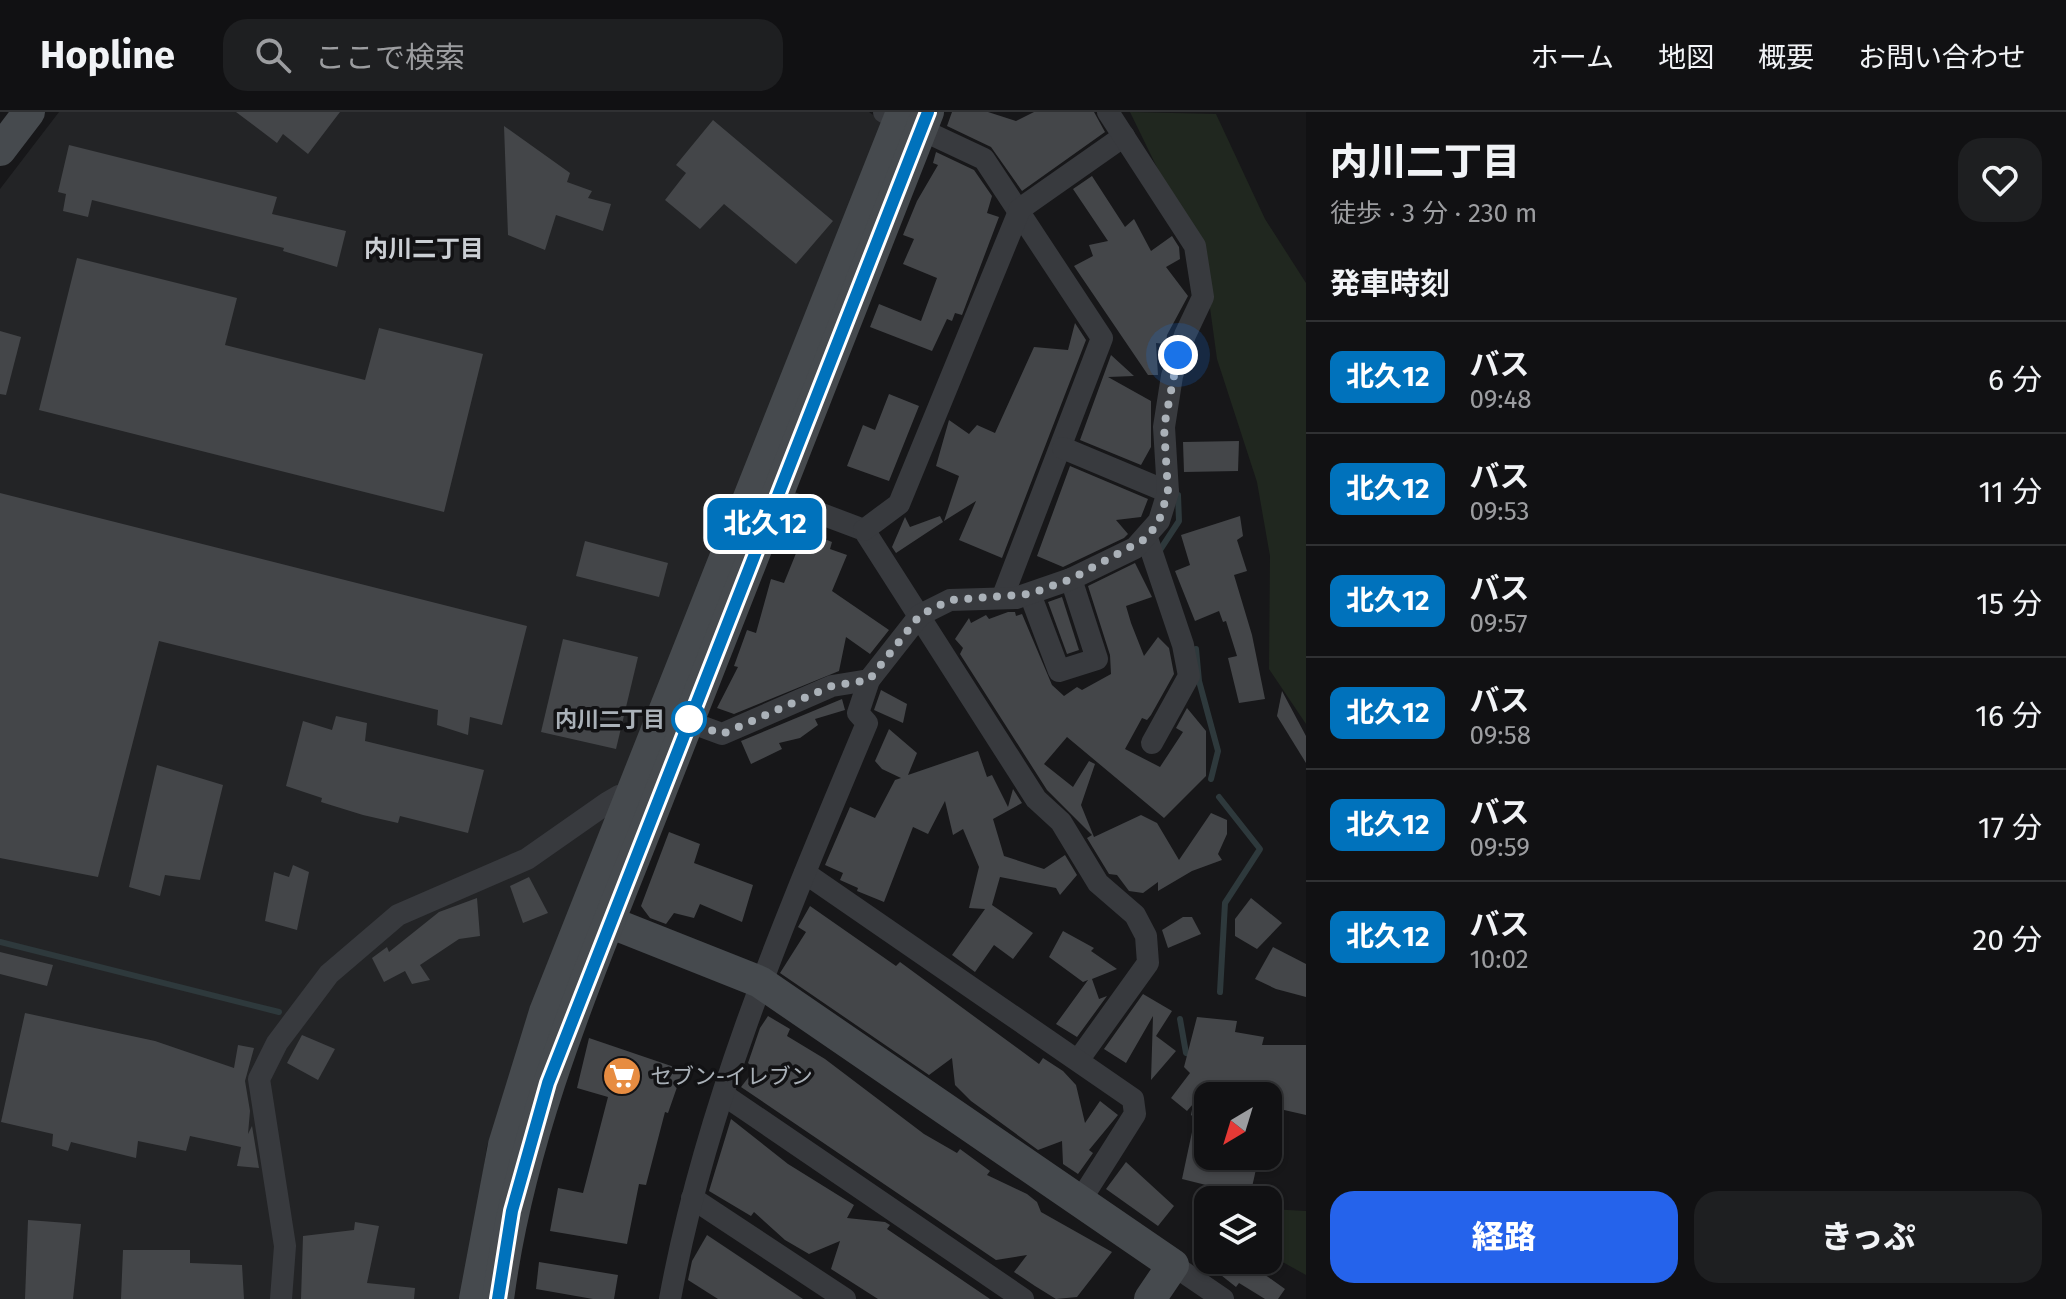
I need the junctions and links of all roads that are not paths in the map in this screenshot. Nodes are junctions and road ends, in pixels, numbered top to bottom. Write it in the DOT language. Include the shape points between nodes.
graph roads {
  1 [pos="29,112"];
  2 [pos="1108,112"];
  3 [pos="907,117"];
  4 [pos="1124,136"];
  5 [pos="0,150"];
  6 [pos="1020,209"];
  7 [pos="1063,448"];
  8 [pos="765,492"];
  9 [pos="1168,492"];
  10 [pos="864,530"];
  11 [pos="1147,538"];
  12 [pos="1071,579"];
  13 [pos="1030,594"];
  14 [pos="1003,596"];
  15 [pos="920,615"];
  16 [pos="869,680"];
  17 [pos="676,717"];
  18 [pos="1152,743"];
  19 [pos="633,796"];
  20 [pos="805,873"];
  21 [pos="596,917"];
  22 [pos="760,982"];
  23 [pos="1079,1059"];
  24 [pos="724,1095"];
  25 [pos="692,1198"];
  26 [pos="1080,1201"];
  27 [pos="1173,1265"];
  28 [pos="281,1299"];
  29 [pos="475,1299"];
  30 [pos="498,1299"];
  31 [pos="670,1299"];
  32 [pos="845,1299"];
  33 [pos="1023,1299"];
  34 [pos="1150,1299"];
  35 [pos="1223,1299"];
  1 -- 5 [label="street"];
  2 -- 4 [label="street"];
  3 -- 6 [label="street" via="984,159"];
  3 -- 8 [label="street"];
  4 -- 6 [label="street"];
  4 -- 9 [label="street" via="1195,246 1203,297 1172,376 1164,427"];
  6 -- 7 [label="street" via="1102,338"];
  6 -- 10 [label="street" via="899,504"];
  7 -- 9 [label="street"];
  7 -- 14 [label="street"];
  8 -- 10 [label="street"];
  8 -- 17 [label="street"];
  9 -- 11 [label="street"];
  10 -- 15 [label="street"];
  11 -- 12 [label="street"];
  11 -- 18 [label="street" via="1189,676"];
  12 -- 13 [label="street"];
  12 -- 13 [label="street" via="1097,659 1059,671"];
  13 -- 14 [label="street"];
  14 -- 15 [label="street" via="950,600"];
  15 -- 16 [label="street"];
  15 -- 23 [label="street" via="1036,799 1061,822 1098,883 1135,915 1146,936 1148,963"];
  16 -- 17 [label="street" via="832,686 722,734"];
  16 -- 20 [label="street" via="858,713 867,723"];
  17 -- 19 [label="street"];
  17 -- 21 [label="street"];
  19 -- 21 [label="street"];
  19 -- 28 [label="street" via="607,803 527,859 398,915 329,974 285,1031 259,1079 280,1195 285,1246"];
  20 -- 22 [label="street"];
  20 -- 23 [label="street"];
  21 -- 22 [label="street"];
  21 -- 29 [label="street" via="517,1092"];
  21 -- 30 [label="street" via="528,1145"];
  22 -- 24 [label="street"];
  22 -- 26 [label="street"];
  23 -- 26 [label="street" via="1133,1099 1135,1114"];
  24 -- 25 [label="street"];
  24 -- 33 [label="street"];
  25 -- 31 [label="street"];
  25 -- 32 [label="street"];
  26 -- 27 [label="street"];
  27 -- 34 [label="street"];
  27 -- 35 [label="street"];
}
